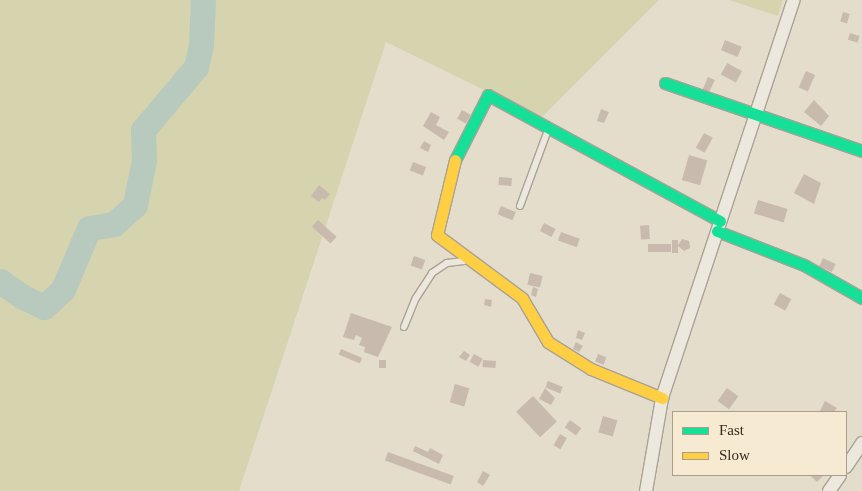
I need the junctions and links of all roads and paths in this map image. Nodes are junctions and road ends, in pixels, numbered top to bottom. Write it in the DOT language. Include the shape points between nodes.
graph roads {
  1 [pos="794,0"];
  2 [pos="664,83"];
  3 [pos="754,115"];
  4 [pos="549,128"];
  5 [pos="862,151"];
  6 [pos="520,206"];
  7 [pos="718,226"];
  8 [pos="470,261"];
  9 [pos="862,298"];
  10 [pos="404,327"];
  11 [pos="662,398"];
  12 [pos="862,443"];
  13 [pos="847,466"];
  14 [pos="839,476"];
  15 [pos="646,491"];
  16 [pos="829,491"];
  1 -- 3 [label="street"];
  2 -- 3 [label="street"];
  3 -- 5 [label="street"];
  3 -- 7 [label="street"];
  4 -- 6 [label="lane"];
  4 -- 7 [label="street"];
  4 -- 8 [label="street" via="488,95 454,161 438,235"];
  7 -- 9 [label="street" via="796,262"];
  7 -- 11 [label="street"];
  8 -- 10 [label="lane" via="447,263 432,272"];
  8 -- 11 [label="street" via="522,298 548,342 590,369"];
  11 -- 15 [label="street"];
  12 -- 13 [label="street"];
  14 -- 16 [label="street"];
}
